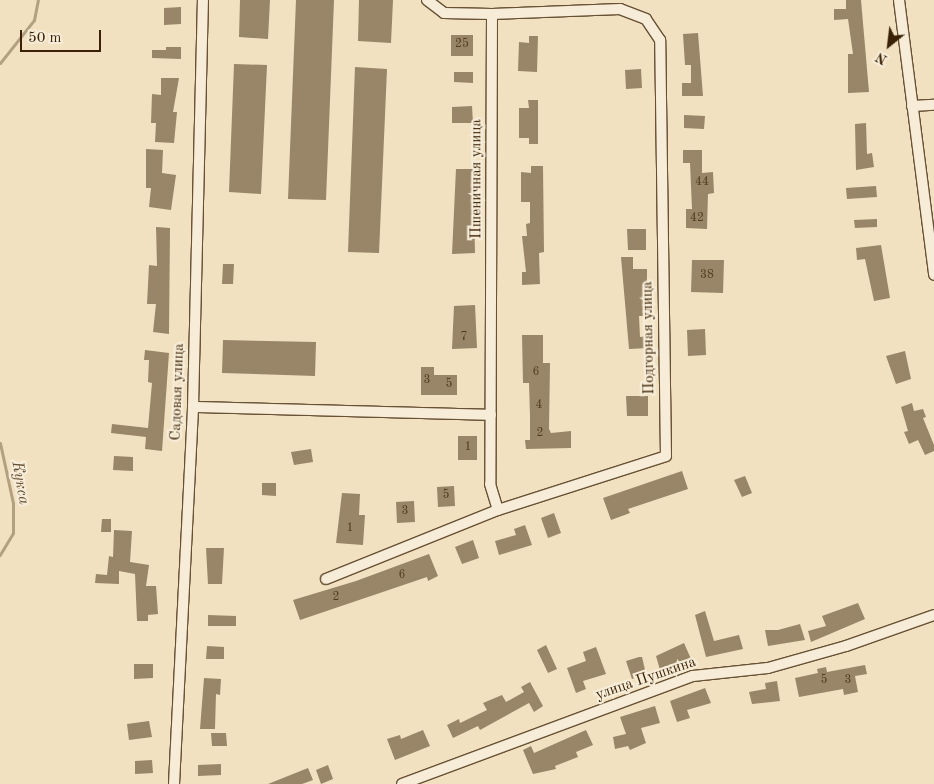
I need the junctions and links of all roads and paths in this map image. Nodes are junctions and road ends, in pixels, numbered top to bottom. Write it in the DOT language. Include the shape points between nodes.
graph roads {
  1 [pos="203,0"];
  2 [pos="427,0"];
  3 [pos="899,0"];
  4 [pos="492,14"];
  5 [pos="934,105"];
  6 [pos="912,106"];
  7 [pos="934,276"];
  8 [pos="193,407"];
  9 [pos="491,415"];
  10 [pos="498,510"];
  11 [pos="326,579"];
  12 [pos="934,615"];
  13 [pos="174,784"];
  14 [pos="402,784"];
  1 -- 8 [label="street, Садовая улица"];
  2 -- 4 [label="street" via="444,13"];
  3 -- 6 [label="street"];
  4 -- 9 [label="street, Пшеничная улица"];
  4 -- 10 [label="street, Подгорная улица" via="620,9 646,19 660,40 666,456"];
  5 -- 6 [label="street"];
  6 -- 7 [label="street"];
  8 -- 9 [label="street"];
  8 -- 13 [label="street, Садовая улица"];
  9 -- 10 [label="street, Пшеничная улица" via="490,484"];
  10 -- 11 [label="street, Подгорная улица"];
  12 -- 14 [label="street, улица Пушкина" via="846,646 768,668 693,676"];
}
